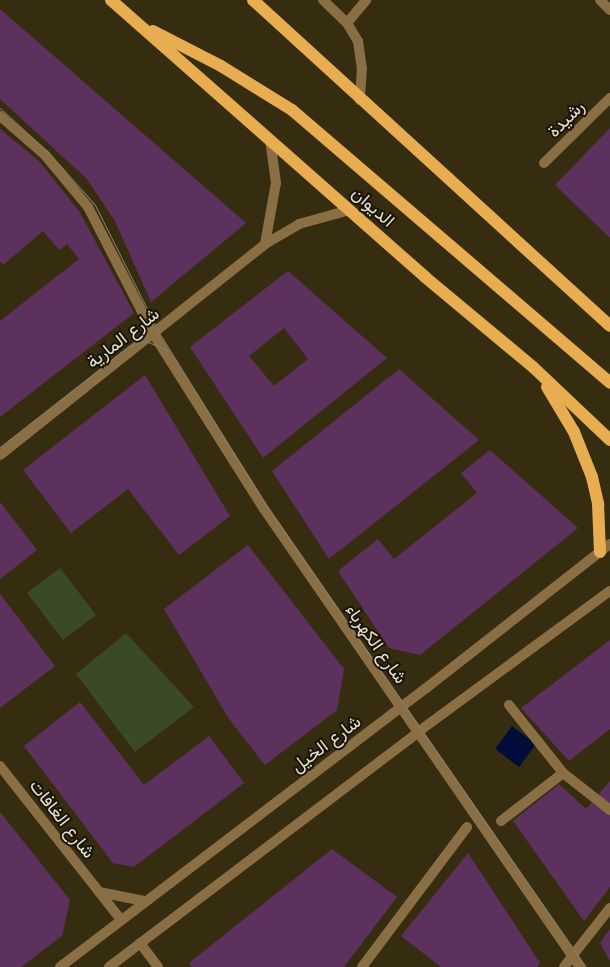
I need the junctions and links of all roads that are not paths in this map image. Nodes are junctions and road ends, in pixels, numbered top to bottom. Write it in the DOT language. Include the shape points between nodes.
graph roads {
  1 [pos="111,0"];
  2 [pos="253,0"];
  3 [pos="323,0"];
  4 [pos="366,0"];
  5 [pos="600,0"];
  6 [pos="610,10"];
  7 [pos="135,21"];
  8 [pos="347,23"];
  9 [pos="610,98"];
  10 [pos="360,100"];
  11 [pos="0,116"];
  12 [pos="270,140"];
  13 [pos="544,163"];
  14 [pos="350,210"];
  15 [pos="265,244"];
  16 [pos="610,326"];
  17 [pos="154,335"];
  18 [pos="533,367"];
  19 [pos="610,384"];
  20 [pos="610,440"];
  21 [pos="0,455"];
  22 [pos="610,544"];
  23 [pos="600,552"];
  24 [pos="610,591"];
  25 [pos="509,705"];
  26 [pos="401,708"];
  27 [pos="418,732"];
  28 [pos="0,766"];
  29 [pos="563,773"];
  30 [pos="610,810"];
  31 [pos="501,821"];
  32 [pos="467,827"];
  33 [pos="98,892"];
  34 [pos="144,901"];
  35 [pos="610,908"];
  36 [pos="121,920"];
  37 [pos="140,943"];
  38 [pos="573,955"];
  39 [pos="60,967"];
  40 [pos="109,967"];
  41 [pos="158,967"];
  42 [pos="362,967"];
  43 [pos="564,967"];
  44 [pos="580,967"];
  1 -- 7 [label="main road, الديوان"];
  2 -- 10 [label="main road"];
  3 -- 8 [label="street"];
  4 -- 8 [label="street"];
  5 -- 6 [label="street"];
  7 -- 12 [label="main road, الديوان"];
  7 -- 19 [label="main road" via="221,66 292,110"];
  8 -- 10 [label="street" via="358,41 362,68"];
  9 -- 13 [label="street, رشيدة"];
  10 -- 16 [label="main road"];
  11 -- 17 [label="street, شارع الكهرباء" via="45,156 88,207"];
  12 -- 14 [label="main road, الديوان"];
  12 -- 15 [label="street" via="275,190"];
  14 -- 15 [label="street, شارع المارية" via="299,224"];
  14 -- 18 [label="main road, الديوان"];
  15 -- 17 [label="street, شارع المارية"];
  17 -- 21 [label="street, شارع المارية"];
  17 -- 26 [label="street, شارع الكهرباء" via="264,509"];
  18 -- 20 [label="main road, الديوان"];
  18 -- 23 [label="main road" via="566,417 587,462 598,504"];
  22 -- 23 [label="street, شارع الخيل"];
  23 -- 26 [label="street, شارع الخيل"];
  24 -- 27 [label="street"];
  25 -- 29 [label="street"];
  26 -- 27 [label="street, شارع الكهرباء"];
  26 -- 34 [label="street, شارع الخيل"];
  27 -- 37 [label="street"];
  27 -- 38 [label="street, شارع الكهرباء"];
  28 -- 33 [label="street, شارع الغافات"];
  29 -- 30 [label="street"];
  29 -- 31 [label="street"];
  32 -- 42 [label="street"];
  33 -- 34 [label="street"];
  33 -- 36 [label="street, شارع الغافات"];
  34 -- 36 [label="street, شارع الخيل"];
  35 -- 38 [label="street"];
  36 -- 39 [label="street, شارع الخيل"];
  37 -- 40 [label="street"];
  37 -- 41 [label="street"];
  38 -- 43 [label="street"];
  38 -- 44 [label="street, شارع الكهرباء"];
}
